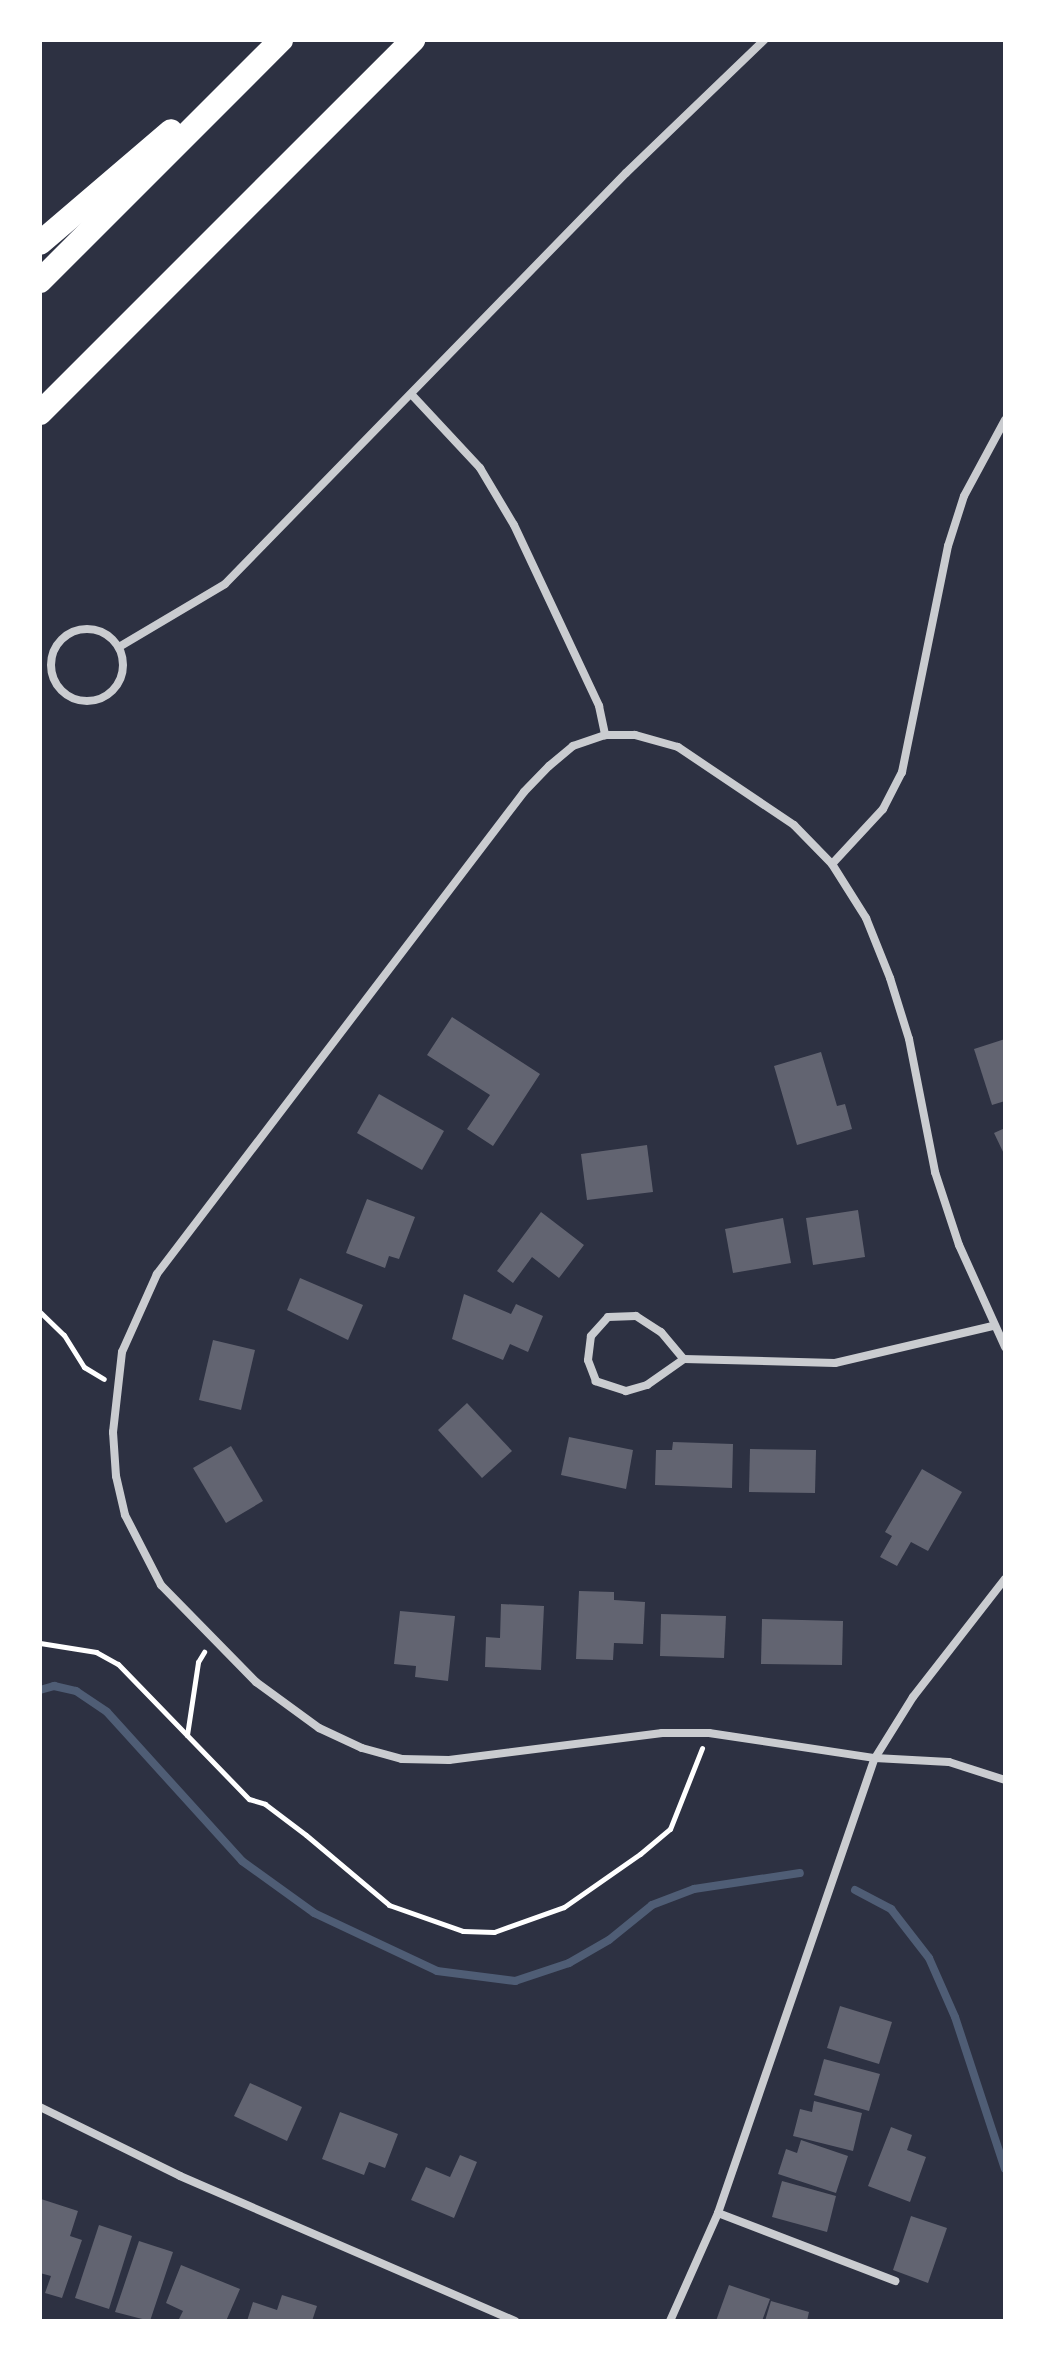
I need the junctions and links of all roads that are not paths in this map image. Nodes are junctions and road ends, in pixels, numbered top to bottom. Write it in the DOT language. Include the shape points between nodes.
graph roads {
  1 [pos="413,40"];
  2 [pos="764,40"];
  3 [pos="274,48"];
  4 [pos="40,243"];
  5 [pos="40,281"];
  6 [pos="412,395"];
  7 [pos="40,413"];
  8 [pos="1005,420"];
  9 [pos="119,647"];
  10 [pos="605,735"];
  11 [pos="832,864"];
  12 [pos="993,1326"];
  13 [pos="1005,1347"];
  14 [pos="684,1359"];
  15 [pos="1005,1579"];
  16 [pos="875,1758"];
  17 [pos="1005,1780"];
  18 [pos="40,2107"];
  19 [pos="718,2213"];
  20 [pos="895,2281"];
  21 [pos="515,2321"];
  22 [pos="670,2321"];
  1 -- 7 [label="highway"];
  2 -- 6 [label="street" via="626,173"];
  3 -- 4 [label="highway" via="87,198"];
  3 -- 5 [label="highway"];
  6 -- 9 [label="street" via="225,584"];
  6 -- 10 [label="street" via="480,468 514,525 599,706"];
  8 -- 11 [label="street" via="964,496 948,546 902,772 883,809"];
  9 -- 9 [label="street" via="94,631 65,637 52,653 52,674 71,697 100,700 117,687 124,667"];
  10 -- 11 [label="street" via="635,735 678,747 794,825"];
  10 -- 16 [label="street" via="573,746 524,792 157,1274 131,1324 116,1387 116,1476 125,1515 161,1585 256,1682 319,1728 362,1748 402,1759 449,1760 662,1733 709,1733"];
  11 -- 12 [label="street" via="866,918 890,978 935,1172"];
  12 -- 13 [label="street"];
  12 -- 14 [label="street" via="835,1363"];
  14 -- 14 [label="street" via="647,1385 626,1391 596,1381 588,1360 591,1336 608,1317 636,1316 661,1332"];
  15 -- 16 [label="street" via="913,1697"];
  16 -- 17 [label="street" via="949,1762"];
  16 -- 19 [label="street"];
  18 -- 21 [label="street" via="180,2176"];
  19 -- 20 [label="street"];
  19 -- 22 [label="street"];
}
